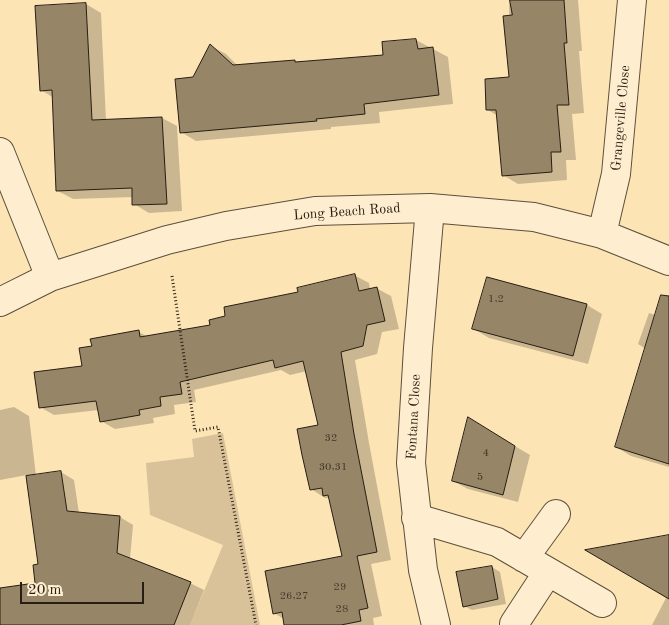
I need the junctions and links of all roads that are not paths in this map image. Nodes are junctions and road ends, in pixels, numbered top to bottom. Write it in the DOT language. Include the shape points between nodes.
graph roads {
  1 [pos="632,0"];
  2 [pos="0,152"];
  3 [pos="430,208"];
  4 [pos="602,234"];
  5 [pos="669,261"];
  6 [pos="50,277"];
  7 [pos="0,302"];
  8 [pos="556,514"];
  9 [pos="416,518"];
  10 [pos="524,558"];
  11 [pos="548,572"];
  12 [pos="602,603"];
  13 [pos="514,624"];
  14 [pos="436,625"];
  1 -- 4 [label="street, Grangeville Close" via="616,174"];
  2 -- 6 [label="street"];
  3 -- 4 [label="street, Long Beach Road" via="534,217"];
  3 -- 6 [label="street, Long Beach Road" via="315,212 226,226 167,240"];
  3 -- 9 [label="street, Fontana Close" via="411,463"];
  4 -- 5 [label="street, Long Beach Road"];
  6 -- 7 [label="street, Long Beach Road"];
  8 -- 10 [label="street"];
  9 -- 10 [label="street" via="498,542"];
  9 -- 14 [label="street, Fontana Close" via="423,570"];
  10 -- 11 [label="street"];
  11 -- 12 [label="street"];
  11 -- 13 [label="street"];
}
